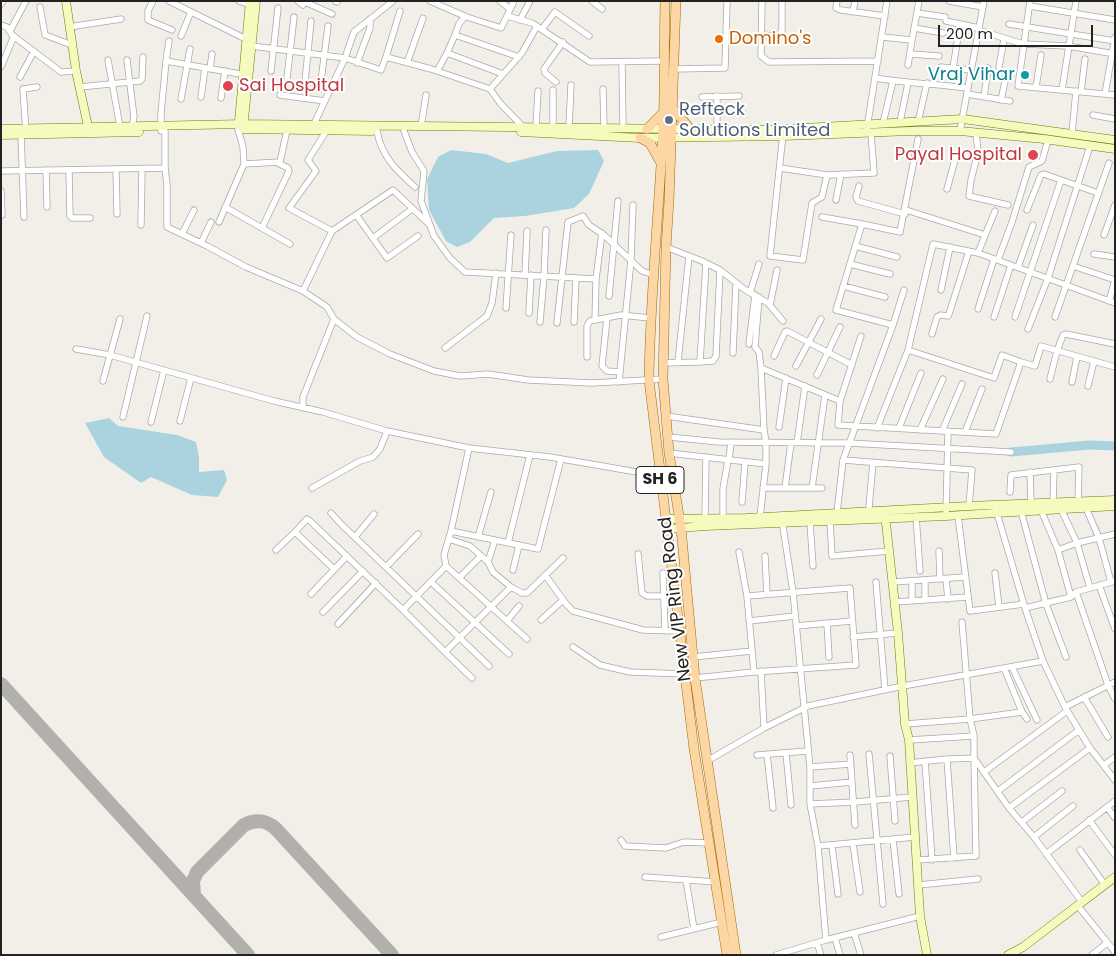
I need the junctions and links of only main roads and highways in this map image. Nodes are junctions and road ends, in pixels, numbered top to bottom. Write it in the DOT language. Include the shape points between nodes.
graph roads {
  1 [pos="665,1"];
  2 [pos="676,1"];
  3 [pos="664,32"];
  4 [pos="675,32"];
  5 [pos="672,107"];
  6 [pos="663,113"];
  7 [pos="647,129"];
  8 [pos="691,130"];
  9 [pos="667,133"];
  10 [pos="640,138"];
  11 [pos="661,163"];
  12 [pos="727,955"];
  13 [pos="736,955"];
  1 -- 3 [label="main road, New VIP Ring Road / SH 6"];
  2 -- 4 [label="main road, New VIP Ring Road / SH 6"];
  3 -- 4 [label="main road"];
  3 -- 6 [label="main road, New VIP Ring Road / SH 6"];
  4 -- 5 [label="main road, New VIP Ring Road / SH 6"];
  5 -- 8 [label="main road"];
  5 -- 9 [label="main road, New VIP Ring Road / SH 6"];
  6 -- 7 [label="main road"];
  6 -- 9 [label="main road, New VIP Ring Road / SH 6"];
  9 -- 11 [label="main road, New VIP Ring Road / SH 6"];
  9 -- 13 [label="main road, New VIP Ring Road / SH 6" via="663,379 669,454 681,524 695,678"];
  10 -- 11 [label="main road" via="650,143"];
  11 -- 12 [label="main road, New VIP Ring Road / SH 6" via="649,380 684,674"];
}
